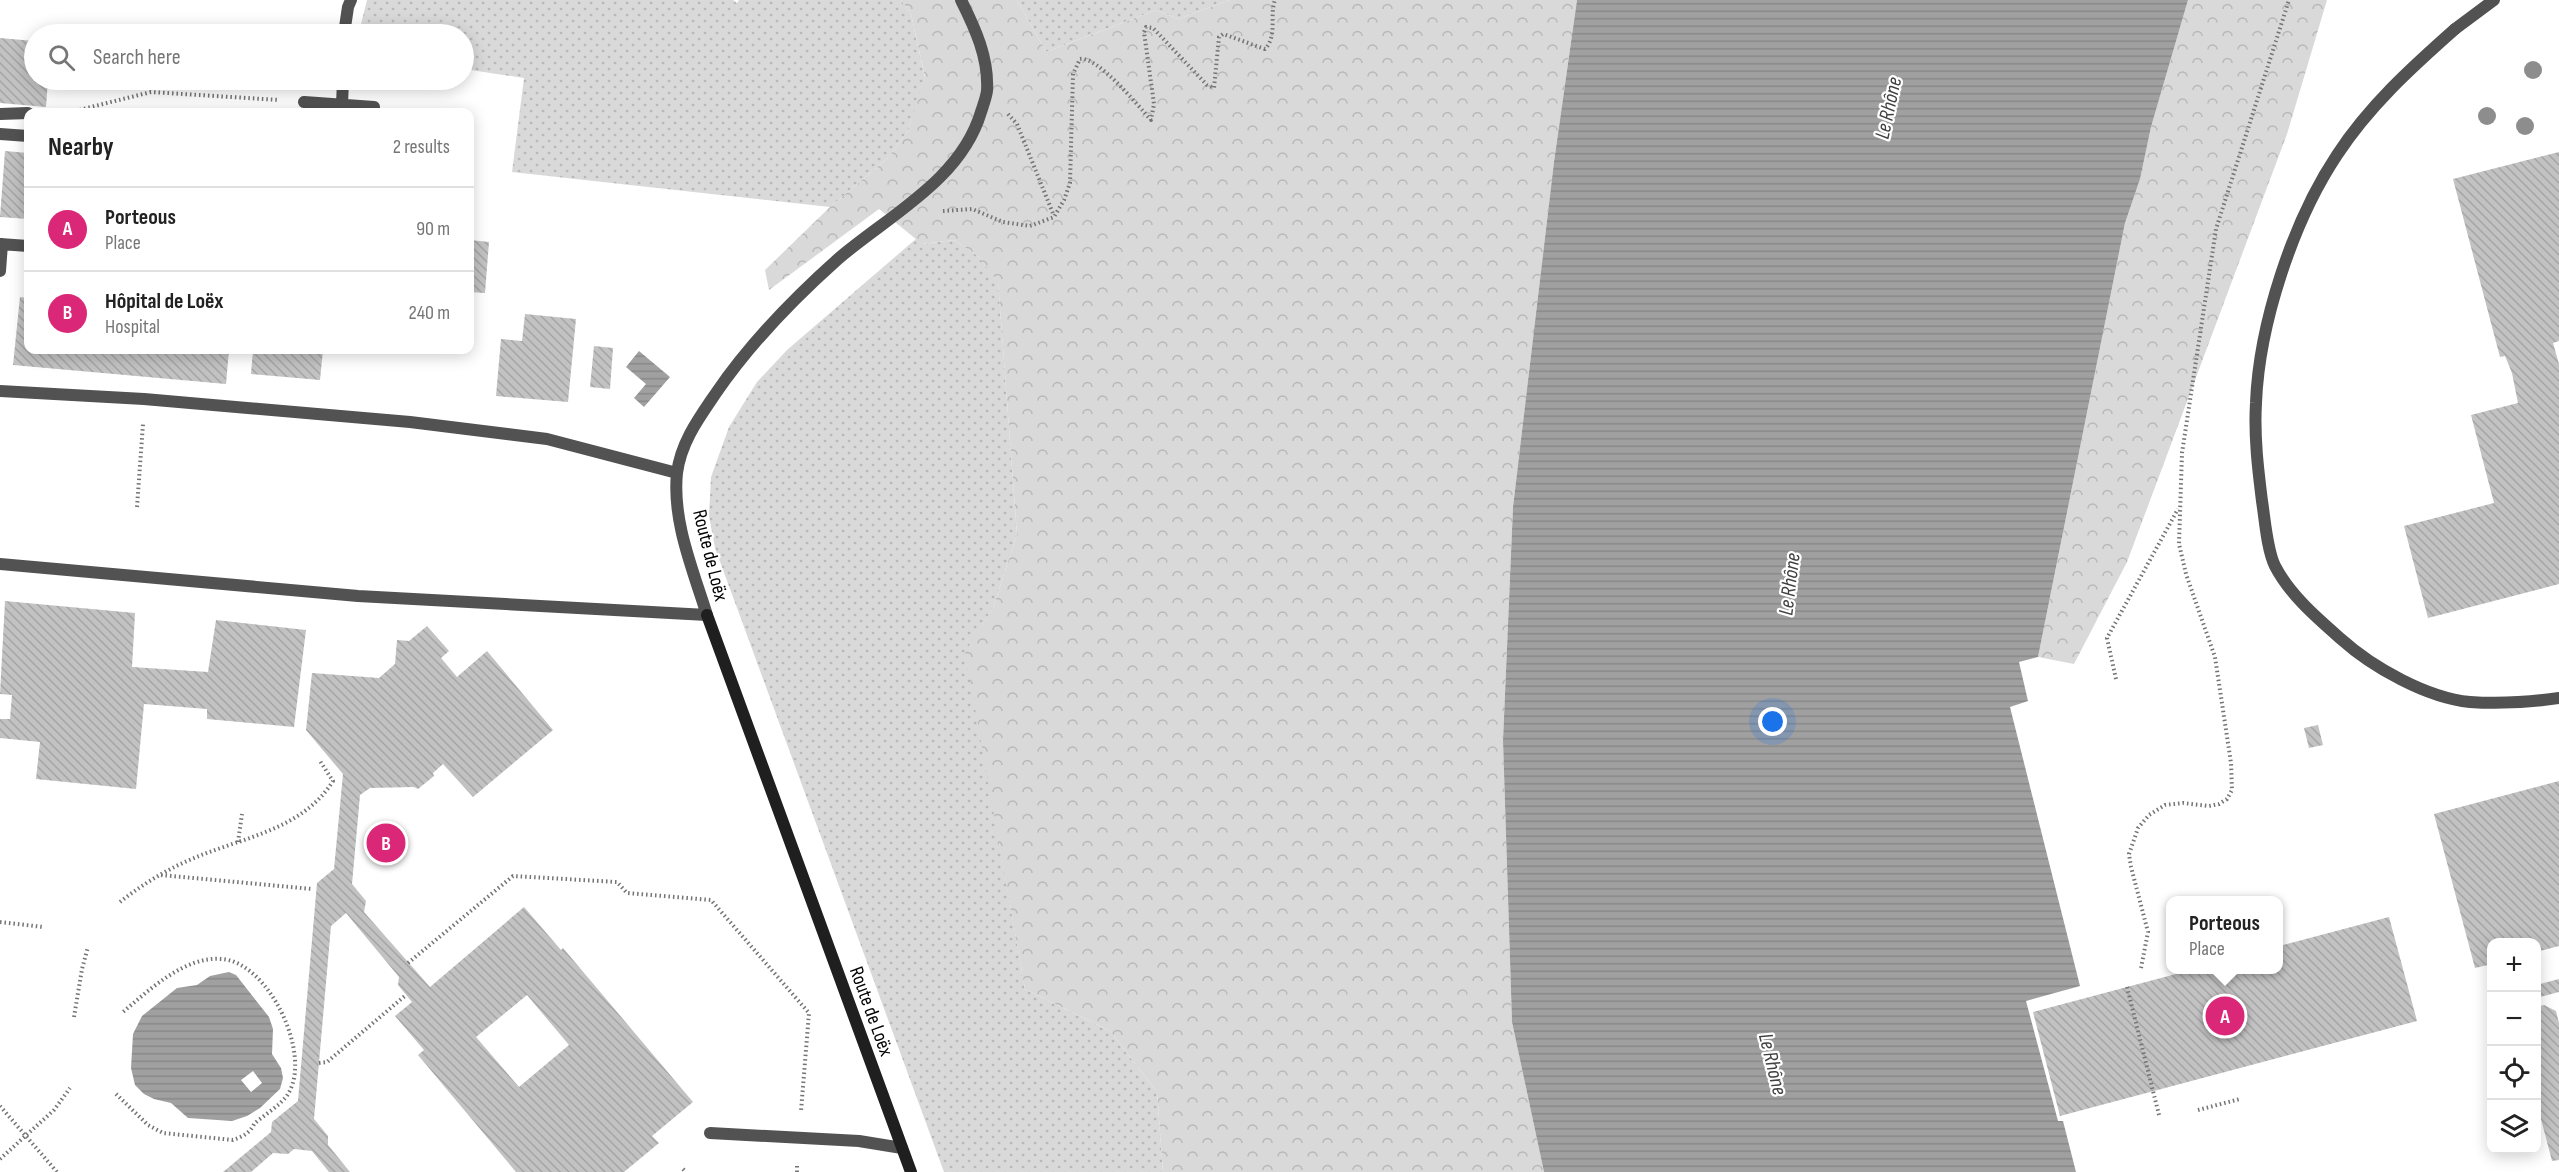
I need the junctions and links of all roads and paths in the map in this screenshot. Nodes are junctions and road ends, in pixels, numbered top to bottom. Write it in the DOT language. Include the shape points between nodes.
graph roads {
  1 [pos="351,0"];
  2 [pos="961,0"];
  3 [pos="1275,0"];
  4 [pos="2289,0"];
  5 [pos="2494,0"];
  6 [pos="345,24"];
  7 [pos="343,90"];
  8 [pos="987,92"];
  9 [pos="304,102"];
  10 [pos="342,105"];
  11 [pos="87,108"];
  12 [pos="374,108"];
  13 [pos="24,113"];
  14 [pos="0,114"];
  15 [pos="0,134"];
  16 [pos="24,136"];
  17 [pos="936,215"];
  18 [pos="1054,217"];
  19 [pos="1,244"];
  20 [pos="24,246"];
  21 [pos="0,271"];
  22 [pos="0,391"];
  23 [pos="144,399"];
  24 [pos="677,472"];
  25 [pos="137,507"];
  26 [pos="2178,509"];
  27 [pos="0,564"];
  28 [pos="707,615"];
  29 [pos="2116,679"];
  30 [pos="2559,698"];
  31 [pos="320,761"];
  32 [pos="242,814"];
  33 [pos="238,842"];
  34 [pos="160,875"];
  35 [pos="312,889"];
  36 [pos="120,902"];
  37 [pos="0,922"];
  38 [pos="43,927"];
  39 [pos="88,947"];
  40 [pos="408,963"];
  41 [pos="2140,968"];
  42 [pos="2127,987"];
  43 [pos="406,995"];
  44 [pos="123,1012"];
  45 [pos="74,1017"];
  46 [pos="319,1063"];
  47 [pos="70,1088"];
  48 [pos="116,1094"];
  49 [pos="2240,1099"];
  50 [pos="0,1106"];
  51 [pos="2198,1110"];
  52 [pos="2159,1115"];
  53 [pos="710,1133"];
  54 [pos="26,1136"];
  55 [pos="799,1138"];
  56 [pos="902,1148"];
  57 [pos="0,1159"];
  58 [pos="57,1172"];
  59 [pos="797,1172"];
  60 [pos="911,1172"];
  1 -- 6 [label="street"];
  2 -- 8 [label="street, Route de Loëx" via="981,43"];
  3 -- 18 [label="path" via="1271,9 1272,34 1265,49 1223,33 1219,37 1214,88 1153,28 1146,27 1154,104 1151,120 1116,82 1088,60 1080,59 1073,74 1070,183"];
  4 -- 26 [label="path" via="2216,229 2182,453"];
  5 -- 30 [label="street" via="2399,78 2353,132 2311,200 2281,274 2270,316 2256,402 2257,463 2275,565 2307,610 2360,656 2417,687 2469,702"];
  7 -- 10 [label="street"];
  8 -- 18 [label="path" via="1017,124"];
  8 -- 24 [label="street, Route de Loëx" via="971,138 956,162 906,207 839,258 774,319 737,363 695,425 683,447"];
  9 -- 10 [label="street"];
  9 -- 11 [label="path" via="151,92"];
  10 -- 12 [label="street"];
  13 -- 14 [label="street"];
  15 -- 16 [label="street"];
  17 -- 18 [label="path" via="972,209 1003,222 1030,226"];
  19 -- 20 [label="street"];
  19 -- 21 [label="street"];
  22 -- 23 [label="street"];
  23 -- 24 [label="street" via="410,422 547,439"];
  23 -- 25 [label="path"];
  24 -- 28 [label="street, Route de Loëx" via="682,533"];
  26 -- 29 [label="path" via="2107,638"];
  26 -- 41 [label="path" via="2179,544 2186,574 2221,681 2232,790 2227,799 2209,806 2165,805 2138,828 2130,867 2148,932"];
  27 -- 28 [label="street" via="358,596"];
  28 -- 56 [label="street, Route de Loëx"];
  31 -- 33 [label="path" via="333,781 320,798 299,815"];
  32 -- 33 [label="path"];
  33 -- 34 [label="path"];
  34 -- 35 [label="path"];
  34 -- 36 [label="path"];
  37 -- 38 [label="path"];
  39 -- 45 [label="path"];
  40 -- 55 [label="path" via="513,876 617,882 627,893 711,900 809,1013"];
  42 -- 52 [label="path"];
  43 -- 46 [label="path" via="327,1062"];
  44 -- 48 [label="path" via="172,973 213,958 230,960 251,971 281,1010 291,1032 295,1067 288,1094 251,1130 233,1140 163,1133 148,1125"];
  47 -- 54 [label="path" via="54,1110"];
  49 -- 51 [label="path"];
  50 -- 54 [label="path"];
  53 -- 55 [label="street"];
  54 -- 57 [label="path"];
  54 -- 58 [label="path"];
  55 -- 56 [label="street"];
  55 -- 59 [label="path"];
  56 -- 60 [label="street, Route de Loëx"];
}
